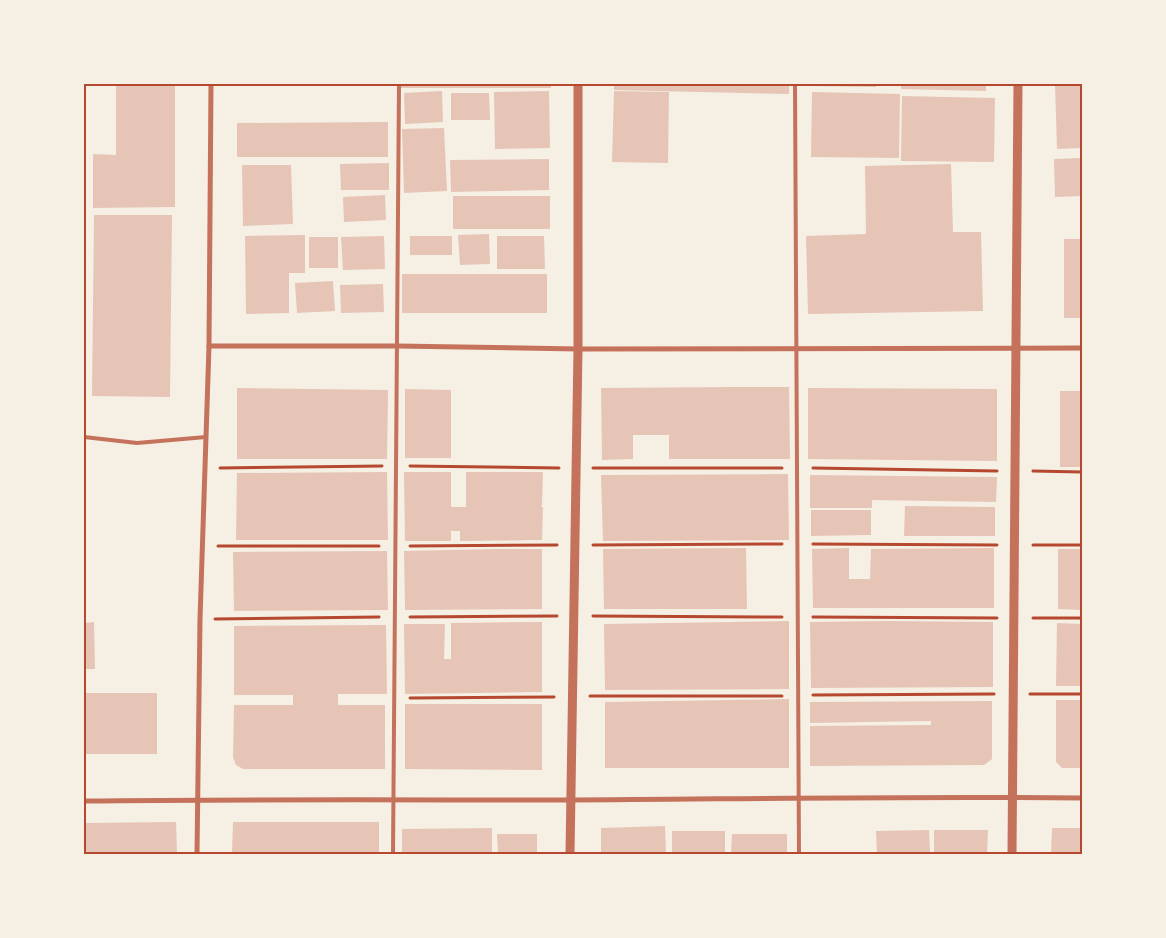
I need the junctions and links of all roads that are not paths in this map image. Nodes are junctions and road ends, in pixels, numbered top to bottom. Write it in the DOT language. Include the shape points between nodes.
graph roads {
  1 [pos="211,84"];
  2 [pos="399,84"];
  3 [pos="578,84"];
  4 [pos="795,84"];
  5 [pos="1018,84"];
  6 [pos="209,346"];
  7 [pos="397,346"];
  8 [pos="1016,348"];
  9 [pos="1082,348"];
  10 [pos="578,349"];
  11 [pos="796,349"];
  12 [pos="206,436"];
  13 [pos="84,437"];
  14 [pos="1013,797"];
  15 [pos="798,798"];
  16 [pos="1082,798"];
  17 [pos="198,799"];
  18 [pos="394,799"];
  19 [pos="571,800"];
  20 [pos="84,801"];
  21 [pos="197,854"];
  22 [pos="393,854"];
  23 [pos="570,854"];
  24 [pos="799,854"];
  25 [pos="1012,854"];
  1 -- 6 [label="street"];
  2 -- 7 [label="lane"];
  3 -- 10 [label="street"];
  4 -- 11 [label="lane"];
  5 -- 8 [label="street"];
  6 -- 7 [label="street"];
  6 -- 12 [label="street"];
  7 -- 10 [label="street"];
  7 -- 18 [label="lane"];
  8 -- 9 [label="street"];
  8 -- 11 [label="street"];
  8 -- 14 [label="street"];
  10 -- 11 [label="street"];
  10 -- 19 [label="street"];
  11 -- 15 [label="lane"];
  12 -- 13 [label="lane" via="137,443"];
  12 -- 17 [label="street"];
  14 -- 15 [label="street"];
  14 -- 16 [label="street"];
  14 -- 25 [label="street"];
  15 -- 19 [label="street"];
  15 -- 24 [label="lane"];
  17 -- 18 [label="street"];
  17 -- 20 [label="street"];
  17 -- 21 [label="street"];
  18 -- 19 [label="street"];
  18 -- 22 [label="lane"];
  19 -- 23 [label="street"];
}
